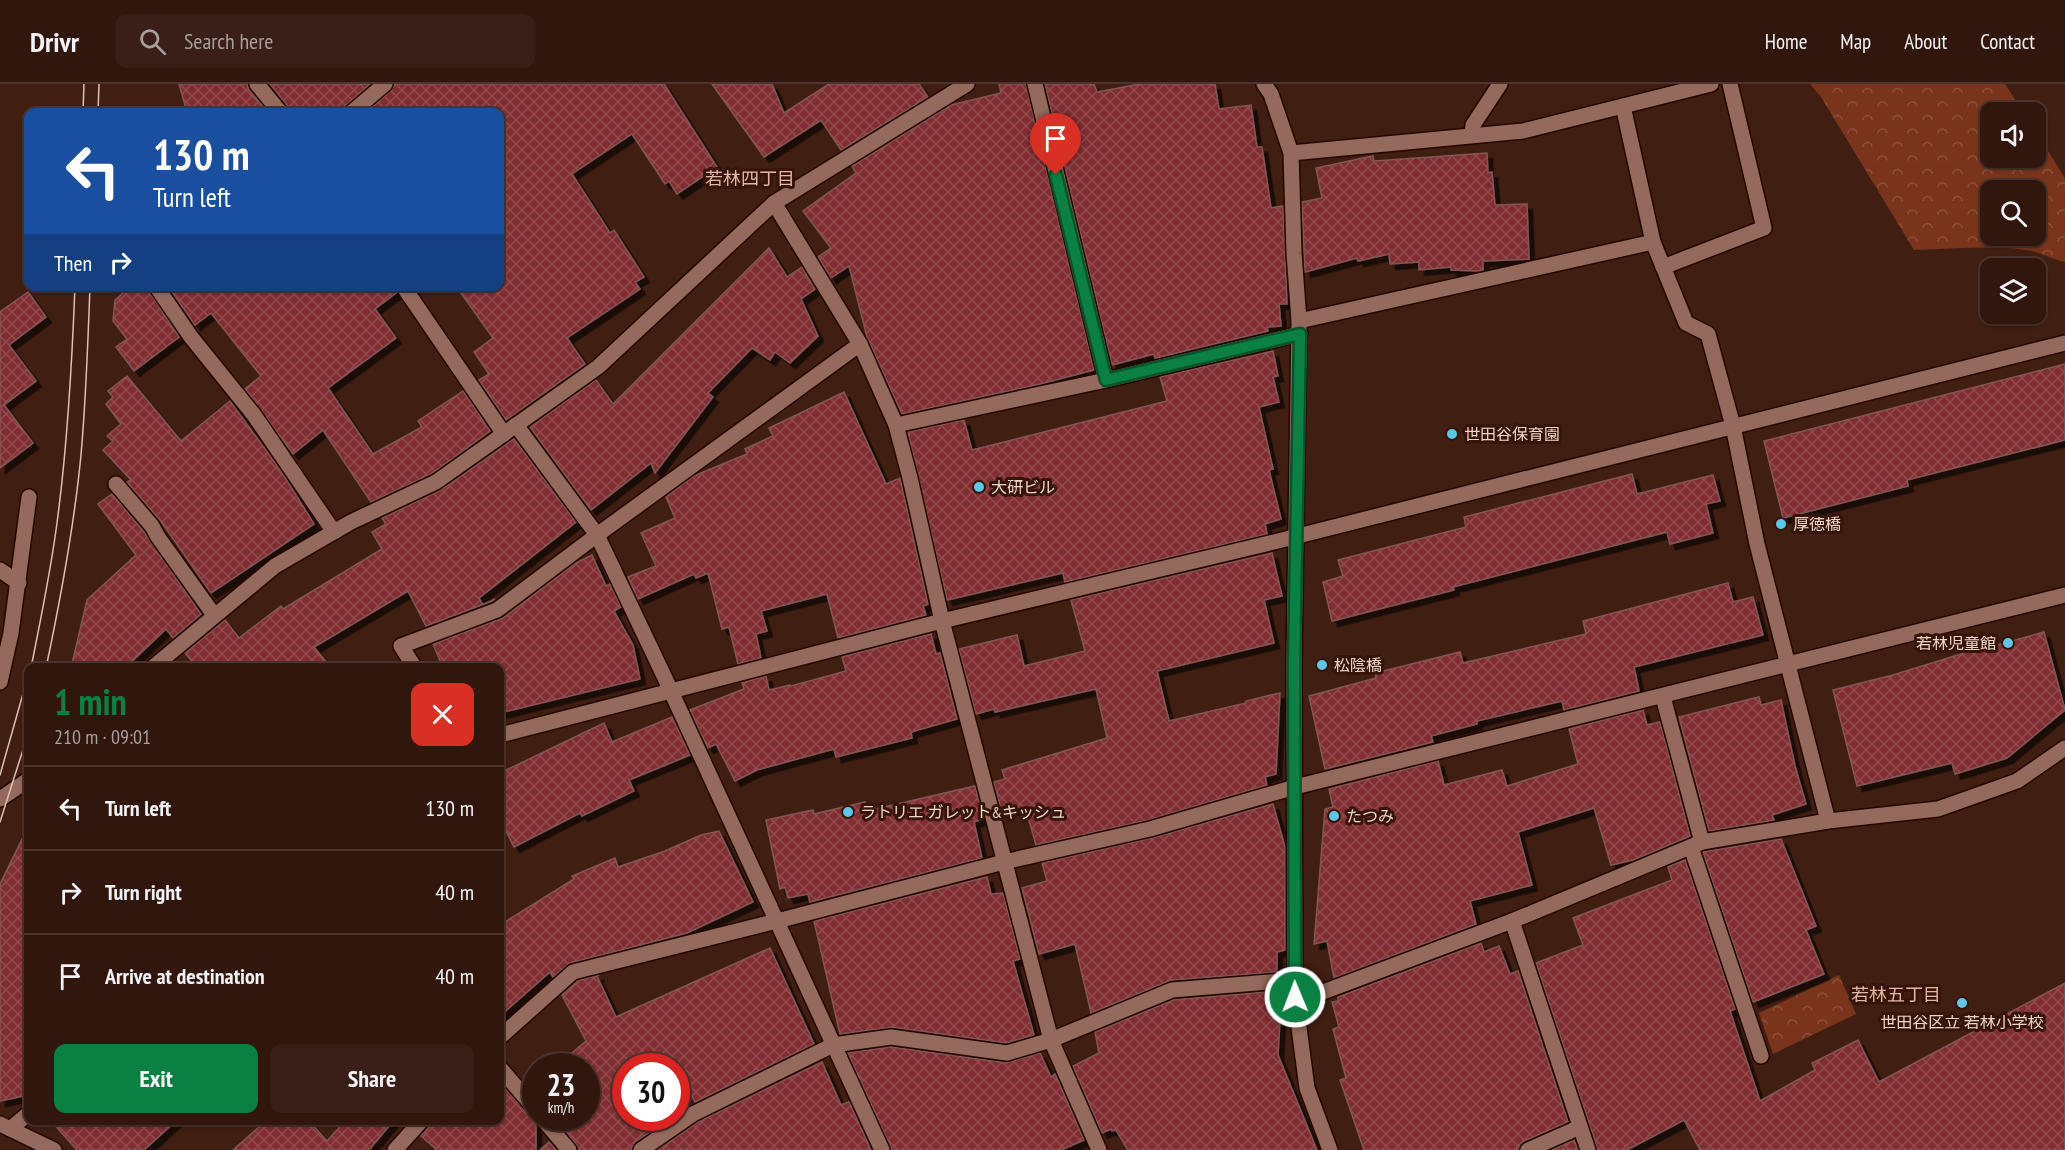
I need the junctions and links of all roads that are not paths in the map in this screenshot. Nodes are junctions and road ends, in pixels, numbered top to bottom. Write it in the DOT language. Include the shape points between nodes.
graph roads {
  1 [pos="257,84"];
  2 [pos="385,84"];
  3 [pos="967,84"];
  4 [pos="1035,84"];
  5 [pos="1264,84"];
  6 [pos="1500,84"];
  7 [pos="1711,84"];
  8 [pos="1730,84"];
  9 [pos="1623,106"];
  10 [pos="277,108"];
  11 [pos="357,108"];
  12 [pos="1472,135"];
  13 [pos="1291,153"];
  14 [pos="774,203"];
  15 [pos="1653,242"];
  16 [pos="1663,267"];
  17 [pos="159,291"];
  18 [pos="407,291"];
  19 [pos="1300,328"];
  20 [pos="2065,343"];
  21 [pos="860,344"];
  22 [pos="1106,380"];
  23 [pos="896,425"];
  24 [pos="1733,426"];
  25 [pos="510,429"];
  26 [pos="116,484"];
  27 [pos="29,497"];
  28 [pos="334,532"];
  29 [pos="597,535"];
  30 [pos="1296,536"];
  31 [pos="0,570"];
  32 [pos="19,583"];
  33 [pos="2065,595"];
  34 [pos="214,615"];
  35 [pos="942,621"];
  36 [pos="158,663"];
  37 [pos="412,663"];
  38 [pos="1789,665"];
  39 [pos="0,682"];
  40 [pos="671,691"];
  41 [pos="1663,697"];
  42 [pos="504,734"];
  43 [pos="2065,748"];
  44 [pos="24,783"];
  45 [pos="1295,787"];
  46 [pos="0,799"];
  47 [pos="1828,821"];
  48 [pos="1696,845"];
  49 [pos="1004,862"];
  50 [pos="777,921"];
  51 [pos="1512,921"];
  52 [pos="1294,980"];
  53 [pos="1295,997"];
  54 [pos="504,1033"];
  55 [pos="1051,1040"];
  56 [pos="833,1046"];
  57 [pos="1761,1056"];
  58 [pos="504,1073"];
  59 [pos="522,1094"];
  60 [pos="24,1116"];
  61 [pos="418,1125"];
  62 [pos="5,1127"];
  63 [pos="1580,1127"];
  64 [pos="553,1131"];
  65 [pos="54,1150"];
  66 [pos="395,1150"];
  67 [pos="570,1150"];
  68 [pos="640,1150"];
  69 [pos="882,1150"];
  70 [pos="1100,1150"];
  71 [pos="1330,1150"];
  72 [pos="1528,1150"];
  73 [pos="1588,1150"];
  1 -- 10 [label="street"];
  2 -- 11 [label="street"];
  3 -- 14 [label="street"];
  4 -- 22 [label="street"];
  5 -- 13 [label="street"];
  6 -- 12 [label="street" via="1473,125"];
  7 -- 9 [label="street"];
  8 -- 16 [label="street" via="1764,228"];
  9 -- 12 [label="street" via="1523,130"];
  9 -- 15 [label="street"];
  12 -- 13 [label="street"];
  13 -- 19 [label="street"];
  14 -- 21 [label="street"];
  14 -- 25 [label="street" via="598,367"];
  15 -- 16 [label="street"];
  15 -- 19 [label="street"];
  16 -- 24 [label="street" via="1686,323 1708,334"];
  17 -- 28 [label="street" via="191,338 254,415"];
  18 -- 25 [label="street"];
  19 -- 22 [label="street"];
  19 -- 30 [label="street"];
  20 -- 24 [label="street"];
  21 -- 23 [label="street"];
  21 -- 29 [label="street"];
  22 -- 23 [label="street"];
  23 -- 35 [label="street"];
  24 -- 30 [label="street"];
  24 -- 38 [label="street" via="1757,544"];
  25 -- 28 [label="street" via="436,482"];
  25 -- 29 [label="street"];
  26 -- 34 [label="street" via="152,526"];
  27 -- 32 [label="street"];
  28 -- 34 [label="street" via="275,566"];
  29 -- 37 [label="street" via="497,610 401,646"];
  29 -- 40 [label="street"];
  30 -- 35 [label="street"];
  30 -- 45 [label="street"];
  31 -- 32 [label="street"];
  32 -- 39 [label="street"];
  33 -- 38 [label="street"];
  34 -- 36 [label="street"];
  35 -- 40 [label="street"];
  35 -- 49 [label="street"];
  38 -- 41 [label="street"];
  38 -- 47 [label="street"];
  40 -- 42 [label="street"];
  40 -- 50 [label="street"];
  41 -- 45 [label="street"];
  41 -- 48 [label="street"];
  43 -- 47 [label="street" via="2017,782 1938,809"];
  44 -- 46 [label="street"];
  45 -- 49 [label="street" via="1150,829"];
  45 -- 52 [label="street"];
  47 -- 48 [label="street"];
  48 -- 51 [label="street"];
  48 -- 57 [label="street"];
  49 -- 50 [label="street"];
  49 -- 55 [label="street"];
  50 -- 54 [label="street" via="573,972"];
  50 -- 56 [label="street"];
  51 -- 53 [label="street" via="1323,992"];
  51 -- 63 [label="street"];
  52 -- 53 [label="street"];
  52 -- 55 [label="street" via="1172,990"];
  53 -- 71 [label="street" via="1307,1088"];
  55 -- 56 [label="street" via="1007,1053 891,1037"];
  55 -- 70 [label="street"];
  56 -- 68 [label="street" via="693,1114"];
  56 -- 69 [label="street"];
  58 -- 59 [label="street"];
  60 -- 62 [label="street"];
  61 -- 66 [label="street"];
  62 -- 65 [label="street"];
  63 -- 72 [label="street"];
  63 -- 73 [label="street"];
  64 -- 67 [label="street"];
}
